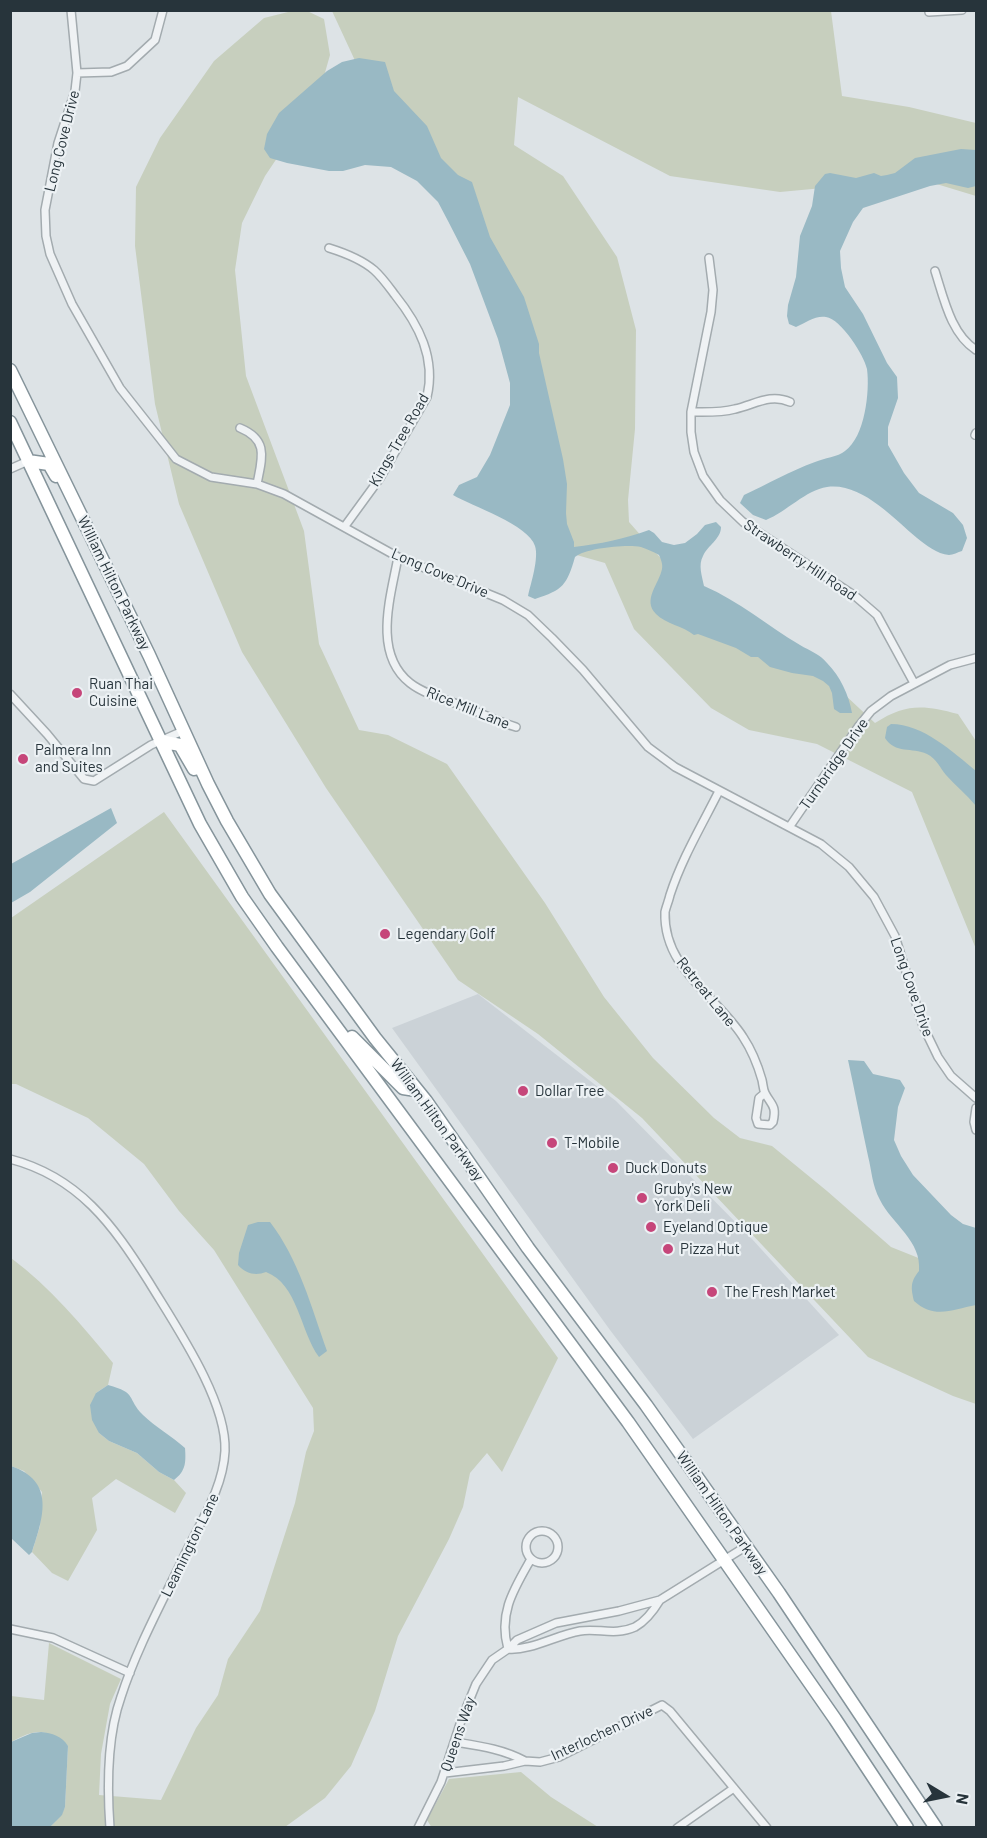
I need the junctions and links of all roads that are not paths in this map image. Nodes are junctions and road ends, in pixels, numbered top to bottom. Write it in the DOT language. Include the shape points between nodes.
graph roads {
  1 [pos="71,10"];
  2 [pos="163,10"];
  3 [pos="962,10"];
  4 [pos="929,12"];
  5 [pos="77,73"];
  6 [pos="329,248"];
  7 [pos="709,258"];
  8 [pos="935,271"];
  9 [pos="976,350"];
  10 [pos="10,370"];
  11 [pos="790,402"];
  12 [pos="691,412"];
  13 [pos="10,422"];
  14 [pos="240,428"];
  15 [pos="28,461"];
  16 [pos="10,469"];
  17 [pos="257,484"];
  18 [pos="81,518"];
  19 [pos="345,526"];
  20 [pos="398,557"];
  21 [pos="976,658"];
  22 [pos="914,683"];
  23 [pos="10,694"];
  24 [pos="516,727"];
  25 [pos="185,730"];
  26 [pos="160,741"];
  27 [pos="719,791"];
  28 [pos="227,821"];
  29 [pos="790,826"];
  30 [pos="324,1008"];
  31 [pos="416,1090"];
  32 [pos="765,1093"];
  33 [pos="976,1098"];
  34 [pos="976,1108"];
  35 [pos="976,1130"];
  36 [pos="10,1159"];
  37 [pos="745,1547"];
  38 [pos="531,1558"];
  39 [pos="724,1561"];
  40 [pos="660,1600"];
  41 [pos="10,1629"];
  42 [pos="508,1649"];
  43 [pos="130,1672"];
  44 [pos="455,1742"];
  45 [pos="525,1761"];
  46 [pos="445,1773"];
  47 [pos="734,1788"];
  48 [pos="110,1827"];
  49 [pos="418,1827"];
  50 [pos="676,1827"];
  51 [pos="767,1827"];
  52 [pos="907,1827"];
  53 [pos="936,1827"];
  1 -- 5 [label="street, Long Cove Drive"];
  2 -- 5 [label="street" via="155,40 127,66 111,72"];
  3 -- 4 [label="street"];
  5 -- 17 [label="street, Long Cove Drive" via="45,210 50,254 72,304 120,388 176,459 211,477"];
  6 -- 19 [label="street, Kings Tree Road" via="374,270 387,284 424,340 429,368 427,397 380,478"];
  7 -- 12 [label="street, Strawberry Hill Road" via="711,312"];
  8 -- 9 [label="street" via="954,324"];
  10 -- 18 [label="highway, William Hilton Parkway"];
  11 -- 12 [label="street" via="770,398 737,409"];
  12 -- 22 [label="street, Strawberry Hill Road" via="694,452 703,476 720,500 743,522 855,596 877,615"];
  13 -- 15 [label="highway, William Hilton Parkway"];
  14 -- 17 [label="street" via="258,440 262,450"];
  15 -- 16 [label="street"];
  15 -- 18 [label="highway" via="48,464"];
  15 -- 26 [label="highway, William Hilton Parkway"];
  17 -- 19 [label="street, Long Cove Drive"];
  18 -- 25 [label="highway, William Hilton Parkway"];
  19 -- 20 [label="street, Long Cove Drive"];
  20 -- 24 [label="street, Rice Mill Lane" via="387,634 398,669 422,690"];
  20 -- 27 [label="street, Long Cove Drive" via="503,600 528,615 583,670 648,747"];
  21 -- 22 [label="street, Turnbridge Drive" via="950,665"];
  22 -- 29 [label="street, Turnbridge Drive" via="871,711"];
  23 -- 26 [label="street" via="84,779 94,781"];
  25 -- 26 [label="street"];
  25 -- 28 [label="highway, William Hilton Parkway"];
  26 -- 28 [label="highway" via="180,745"];
  26 -- 30 [label="highway, William Hilton Parkway" via="220,861"];
  27 -- 29 [label="street, Long Cove Drive"];
  27 -- 32 [label="street, Retreat Lane" via="674,884 665,911 667,932 681,966 744,1038"];
  28 -- 31 [label="highway, William Hilton Parkway" via="270,894"];
  29 -- 33 [label="street, Long Cove Drive" via="849,867 874,897 895,936 923,1026 938,1057 951,1076"];
  30 -- 31 [label="highway" via="403,1088"];
  30 -- 39 [label="highway, William Hilton Parkway" via="621,1412"];
  31 -- 37 [label="highway, William Hilton Parkway" via="640,1396"];
  34 -- 35 [label="street"];
  36 -- 43 [label="street, Leamington Lane" via="64,1181 108,1221 195,1359 220,1416 225,1450 217,1490"];
  37 -- 39 [label="street, Queens Way"];
  37 -- 53 [label="highway, William Hilton Parkway"];
  38 -- 38 [label="street" via="542,1563 554,1559 558,1548 554,1536 543,1532 531,1536 526,1547"];
  38 -- 42 [label="street" via="507,1610 504,1632"];
  39 -- 40 [label="street, Queens Way"];
  39 -- 52 [label="highway, William Hilton Parkway"];
  40 -- 42 [label="street, Queens Way" via="556,1623 517,1640"];
  40 -- 42 [label="street, Queens Way" via="644,1620 622,1631 582,1630 520,1650"];
  41 -- 43 [label="street" via="53,1638"];
  42 -- 44 [label="street, Queens Way" via="492,1660 476,1684"];
  43 -- 48 [label="street, Leamington Lane" via="120,1699 109,1755"];
  44 -- 45 [label="street, Interlochen Drive" via="496,1749"];
  44 -- 46 [label="street, Queens Way"];
  45 -- 46 [label="street, Interlochen Drive"];
  45 -- 47 [label="street, Interlochen Drive" via="559,1757 662,1705"];
  46 -- 49 [label="street, Queens Way"];
  47 -- 50 [label="street"];
  47 -- 51 [label="street, Interlochen Drive"];
}
